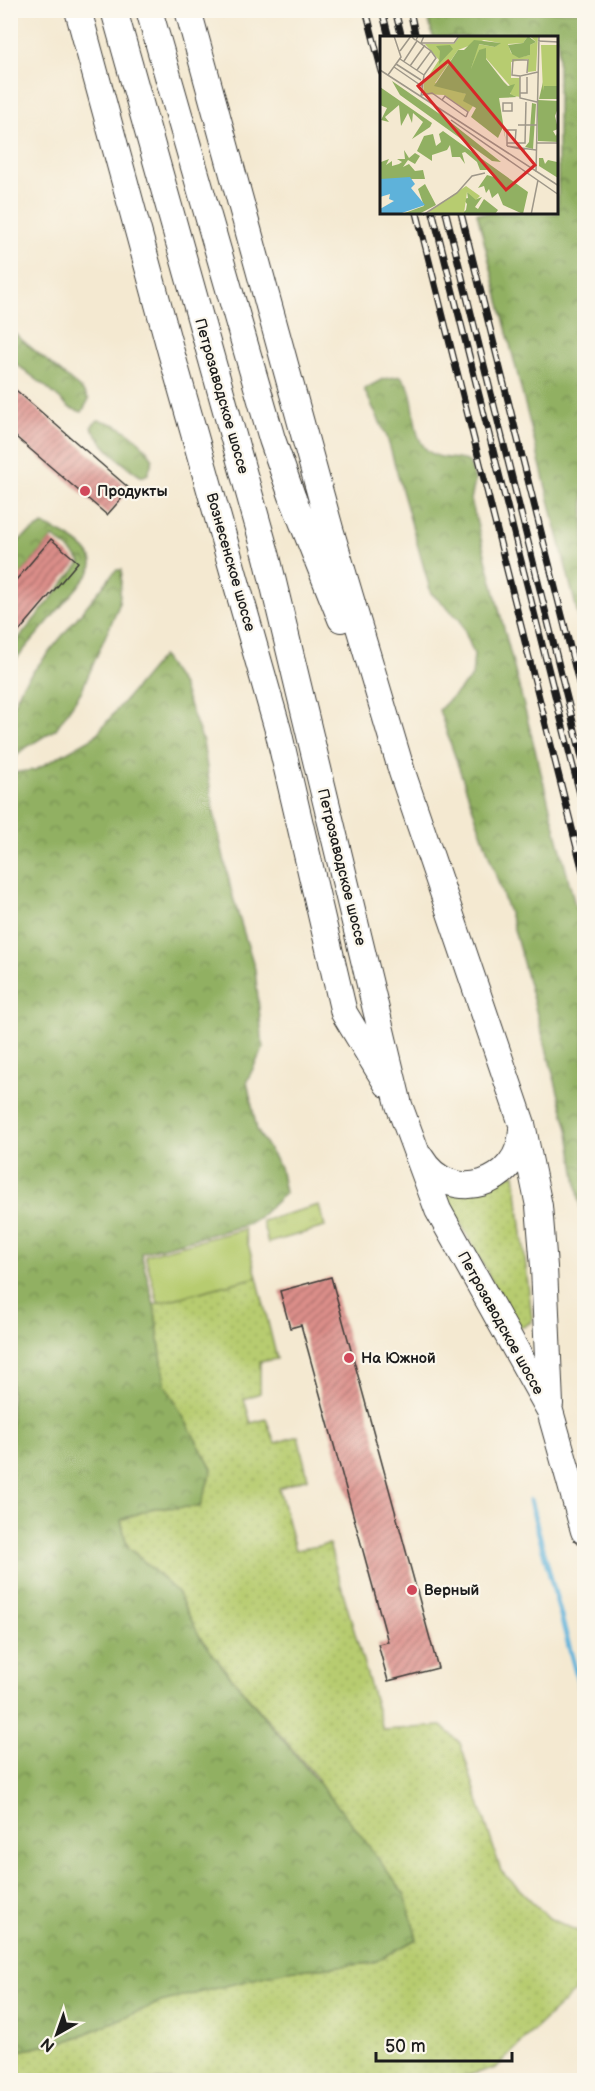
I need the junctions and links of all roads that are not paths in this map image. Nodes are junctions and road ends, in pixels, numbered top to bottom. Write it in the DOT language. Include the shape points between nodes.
graph roads {
  1 [pos="78,10"];
  2 [pos="114,10"];
  3 [pos="149,10"];
  4 [pos="188,10"];
  5 [pos="402,772"];
  6 [pos="399,1105"];
  7 [pos="522,1124"];
  8 [pos="417,1150"];
  9 [pos="550,1411"];
  10 [pos="585,1531"];
  1 -- 6 [label="main road, Вознесенское шоссе" via="278,730 344,1013"];
  2 -- 6 [label="main road, Петрозаводское шоссе" via="267,557"];
  3 -- 5 [label="main road" via="272,439"];
  4 -- 5 [label="main road, Петрозаводское шоссе" via="330,528"];
  5 -- 7 [label="main road, Петрозаводское шоссе"];
  6 -- 8 [label="main road, Петрозаводское шоссе"];
  7 -- 8 [label="main road" via="520,1144 512,1162 504,1172 481,1184 461,1185 442,1179 423,1162"];
  7 -- 9 [label="main road, Петрозаводское шоссе" via="539,1206"];
  8 -- 9 [label="main road, Петрозаводское шоссе" via="438,1210"];
  9 -- 10 [label="main road"];
}
